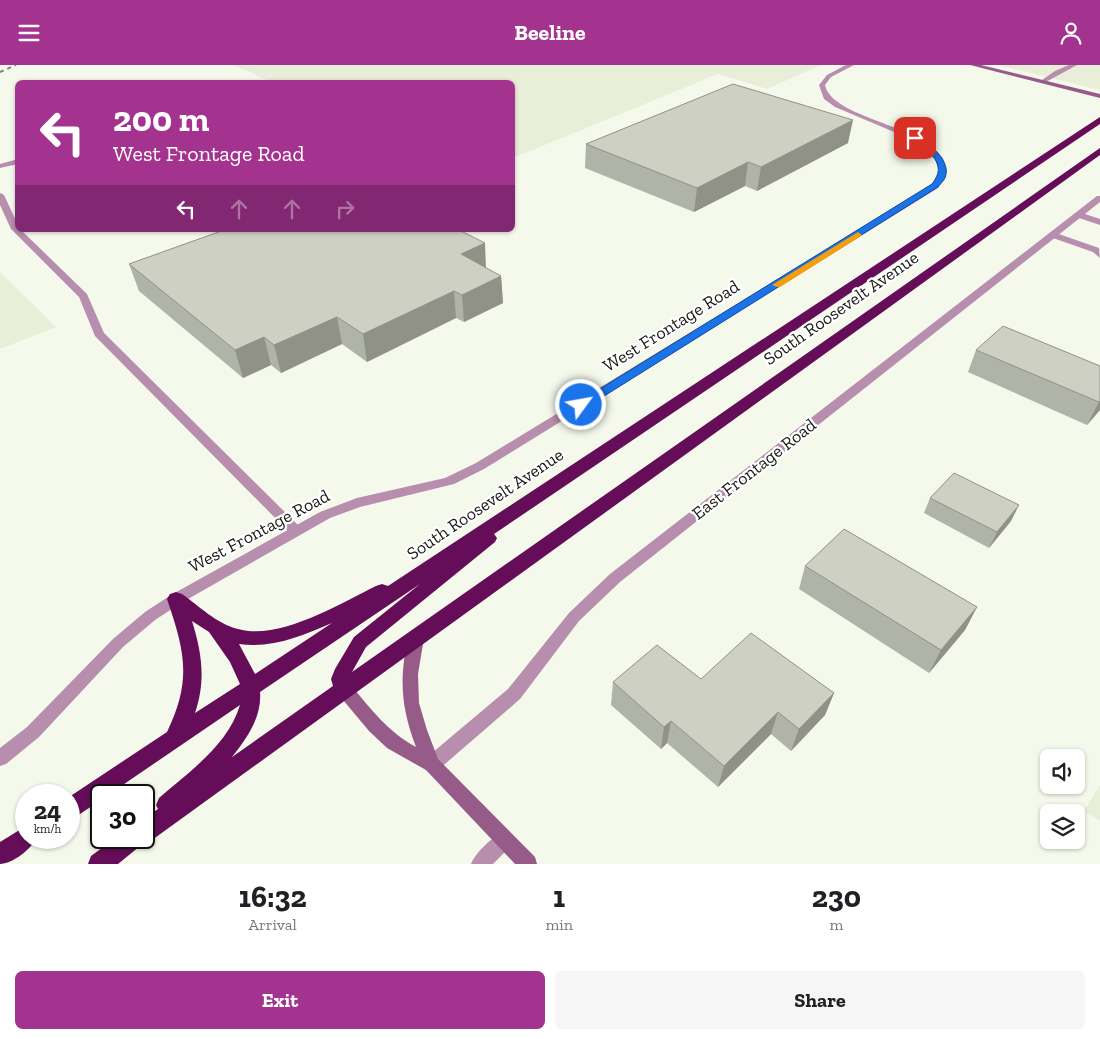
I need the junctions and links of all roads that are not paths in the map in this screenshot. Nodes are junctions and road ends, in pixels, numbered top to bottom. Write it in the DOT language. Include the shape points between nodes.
graph roads {
  1 [pos="851,65"];
  2 [pos="973,65"];
  3 [pos="1074,65"];
  4 [pos="1042,82"];
  5 [pos="1100,96"];
  6 [pos="1100,120"];
  7 [pos="1100,151"];
  8 [pos="15,162"];
  9 [pos="0,166"];
  10 [pos="0,195"];
  11 [pos="1100,198"];
  12 [pos="1078,215"];
  13 [pos="1100,222"];
  14 [pos="15,229"];
  15 [pos="18,232"];
  16 [pos="1053,235"];
  17 [pos="1100,255"];
  18 [pos="548,489"];
  19 [pos="296,531"];
  20 [pos="422,573"];
  21 [pos="176,599"];
  22 [pos="214,627"];
  23 [pos="416,638"];
  24 [pos="250,687"];
  25 [pos="344,689"];
  26 [pos="173,739"];
  27 [pos="0,758"];
  28 [pos="432,764"];
  29 [pos="80,802"];
  30 [pos="155,816"];
  31 [pos="155,824"];
  32 [pos="505,840"];
  33 [pos="15,845"];
  34 [pos="117,849"];
  35 [pos="120,849"];
  36 [pos="0,855"];
  37 [pos="104,861"];
  38 [pos="480,864"];
  39 [pos="528,864"];
  1 -- 19 [label="street, West Frontage Road" via="825,80 822,85 829,101 923,143 943,167 943,176 935,186 488,462 449,481 338,509"];
  2 -- 4 [label="street"];
  3 -- 4 [label="street"];
  4 -- 5 [label="street"];
  6 -- 18 [label="highway, South Roosevelt Avenue"];
  7 -- 23 [label="highway, South Roosevelt Avenue"];
  8 -- 9 [label="street"];
  10 -- 14 [label="street"];
  11 -- 12 [label="street, East Frontage Road"];
  12 -- 13 [label="street"];
  12 -- 16 [label="street, East Frontage Road"];
  15 -- 19 [label="street" via="84,295 99,334"];
  16 -- 17 [label="street" via="1096,250"];
  16 -- 28 [label="street, East Frontage Road" via="615,578 574,617 519,688"];
  18 -- 20 [label="highway, South Roosevelt Avenue"];
  18 -- 25 [label="highway" via="360,642 344,669 341,679"];
  19 -- 21 [label="street, West Frontage Road"];
  20 -- 22 [label="highway" via="278,636 239,637"];
  20 -- 24 [label="highway, South Roosevelt Avenue"];
  21 -- 22 [label="highway"];
  21 -- 26 [label="highway" via="187,631 194,678 185,717"];
  21 -- 27 [label="street, West Frontage Road" via="118,643 32,732"];
  22 -- 24 [label="highway" via="228,643"];
  23 -- 25 [label="highway, South Roosevelt Avenue"];
  23 -- 28 [label="street" via="410,662 409,700"];
  24 -- 26 [label="highway, South Roosevelt Avenue"];
  24 -- 30 [label="highway" via="250,707 242,729 230,746"];
  25 -- 28 [label="street" via="393,743"];
  25 -- 31 [label="highway, South Roosevelt Avenue"];
  26 -- 29 [label="highway, South Roosevelt Avenue"];
  28 -- 32 [label="street"];
  32 -- 38 [label="street"];
  32 -- 39 [label="street"];
  33 -- 36 [label="highway"];
  34 -- 37 [label="highway"];
  35 -- 37 [label="highway"];
}
